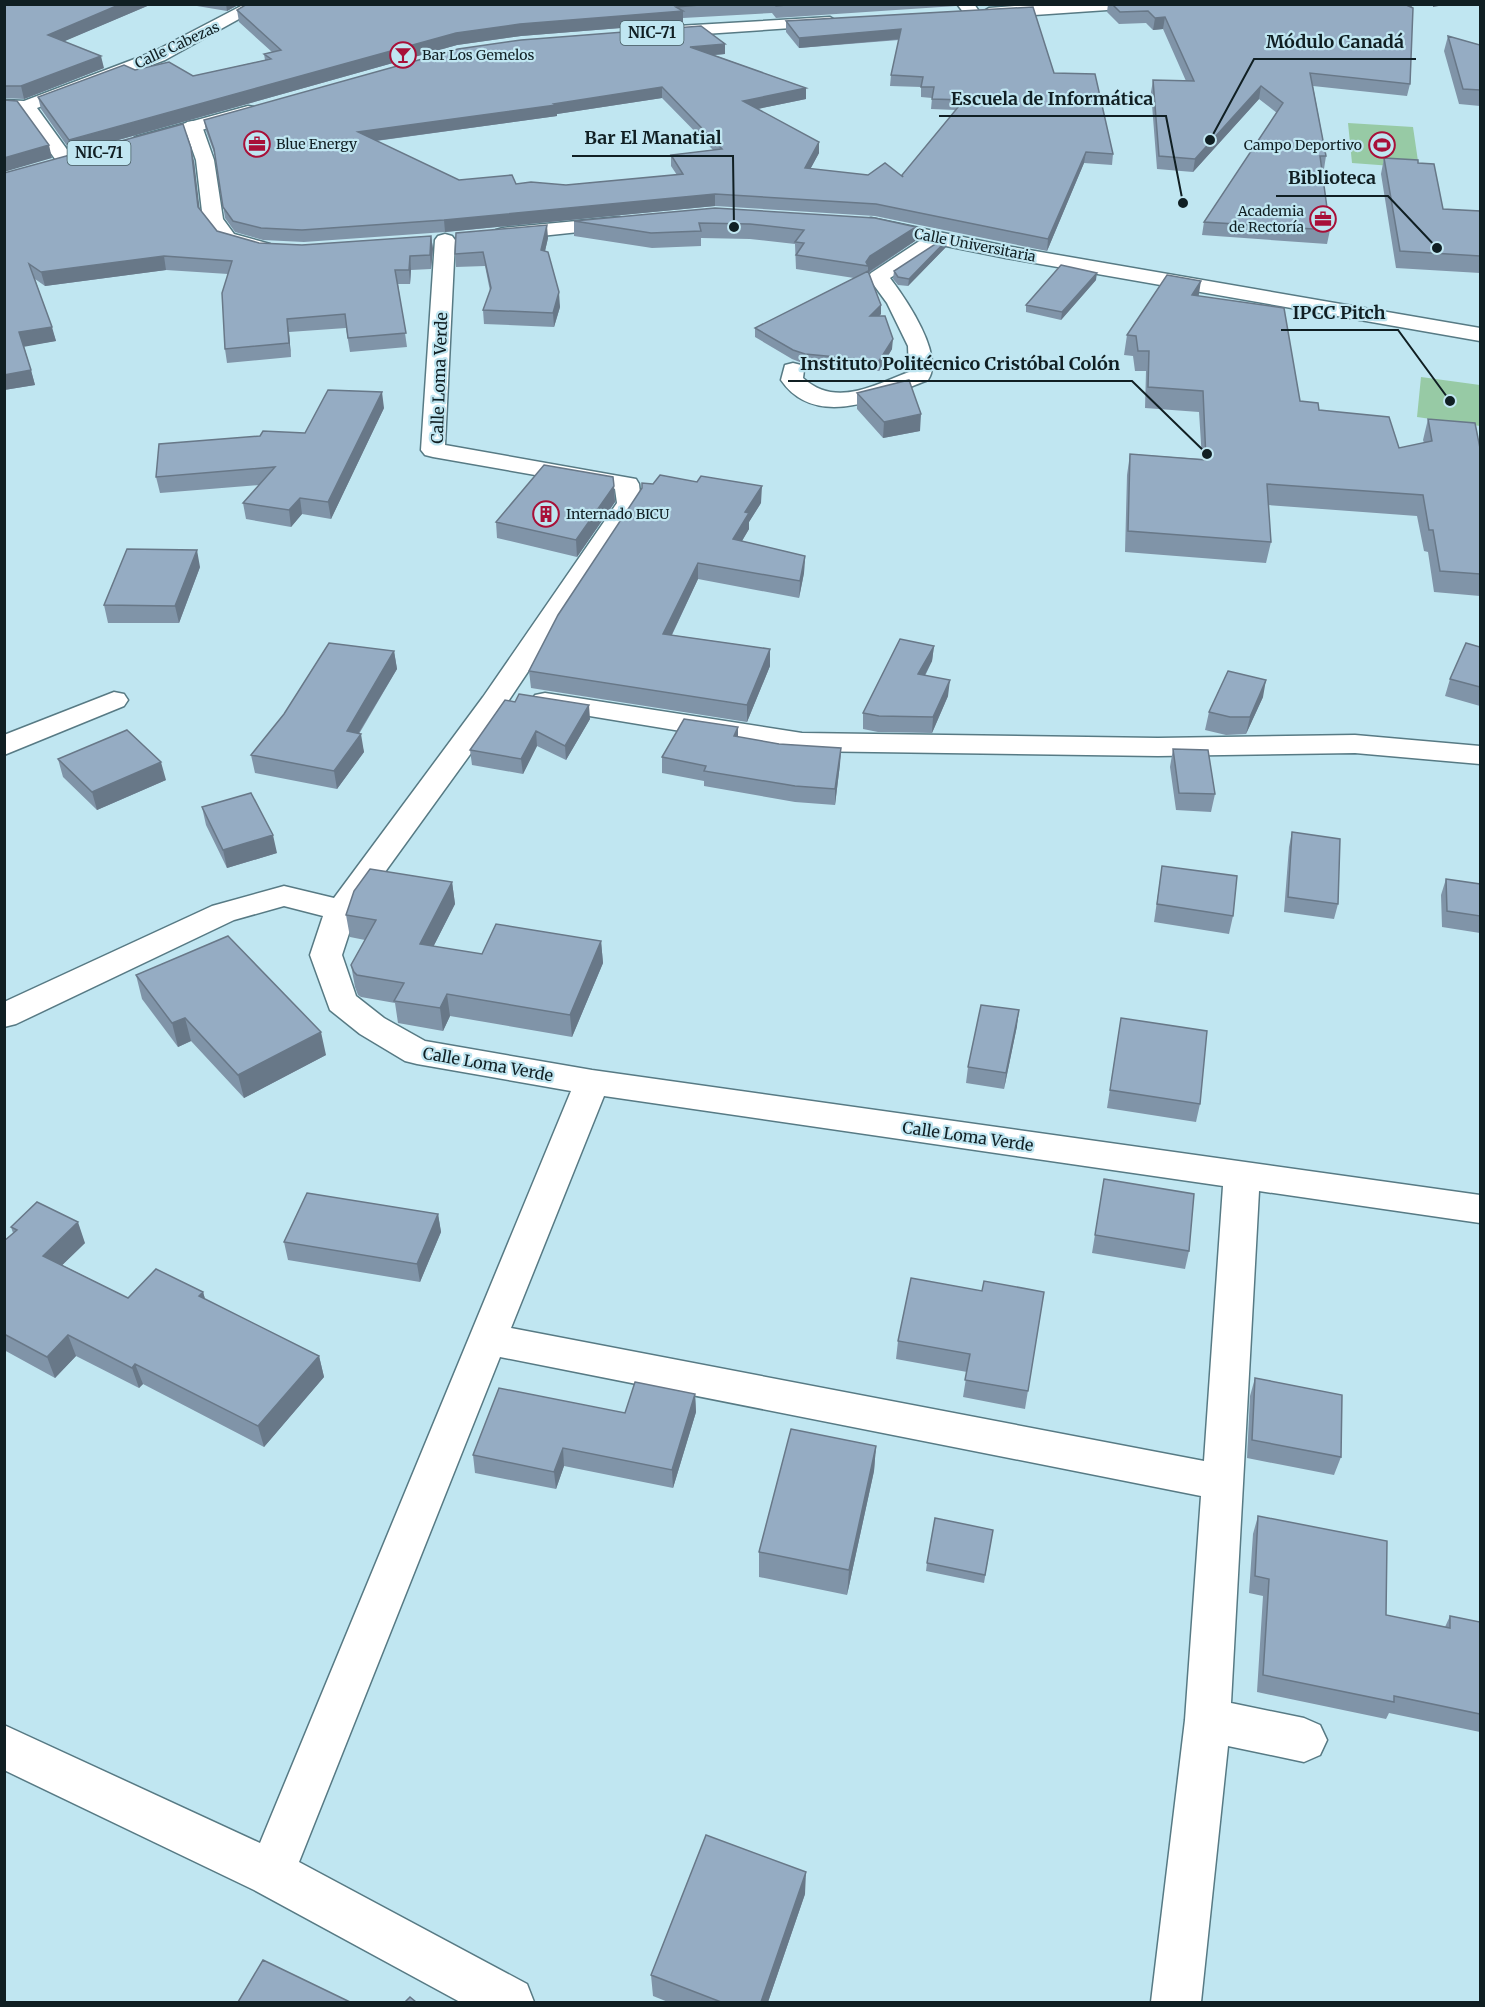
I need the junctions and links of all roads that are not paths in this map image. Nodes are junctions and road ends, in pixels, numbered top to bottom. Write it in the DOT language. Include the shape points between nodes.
graph roads {
  1 [pos="258,4"];
  2 [pos="1122,4"];
  3 [pos="969,9"];
  4 [pos="951,15"];
  5 [pos="852,21"];
  6 [pos="641,33"];
  7 [pos="4,105"];
  8 [pos="26,106"];
  9 [pos="261,107"];
  10 [pos="193,126"];
  11 [pos="124,146"];
  12 [pos="90,156"];
  13 [pos="67,162"];
  14 [pos="46,168"];
  15 [pos="633,222"];
  16 [pos="854,222"];
  17 [pos="938,238"];
  18 [pos="283,249"];
  19 [pos="1480,335"];
  20 [pos="794,370"];
  21 [pos="499,694"];
  22 [pos="114,700"];
  23 [pos="4,746"];
  24 [pos="1480,755"];
  25 [pos="341,910"];
  26 [pos="4,1016"];
  27 [pos="592,1082"];
  28 [pos="1242,1176"];
  29 [pos="1480,1209"];
  30 [pos="487,1340"];
  31 [pos="1223,1482"];
  32 [pos="1208,1720"];
  33 [pos="1304,1740"];
  34 [pos="4,1747"];
  35 [pos="271,1873"];
  36 [pos="509,2002"];
  37 [pos="1176,2002"];
  1 -- 8 [label="main road, Calle Cabezas" via="159,56"];
  2 -- 3 [label="main road"];
  3 -- 4 [label="main road"];
  5 -- 6 [label="main road, NIC-71"];
  7 -- 8 [label="main road"];
  8 -- 13 [label="main road"];
  9 -- 10 [label="main road, NIC-71"];
  10 -- 11 [label="main road, NIC-71"];
  10 -- 18 [label="main road" via="205,160 213,220 227,238 262,248"];
  12 -- 13 [label="main road, NIC-71"];
  13 -- 14 [label="main road, NIC-71"];
  15 -- 21 [label="main road, Calle Loma Verde" via="454,239 433,450 627,484 629,503"];
  16 -- 17 [label="main road, Calle Universitaria"];
  17 -- 19 [label="main road, Calle Universitaria"];
  17 -- 20 [label="main road" via="878,277 897,302 919,346 920,375 837,401 810,395 792,380"];
  21 -- 24 [label="main road" via="802,742 1158,747 1356,744"];
  21 -- 25 [label="main road, Calle Loma Verde"];
  22 -- 23 [label="main road"];
  25 -- 26 [label="main road" via="284,896 223,913"];
  25 -- 27 [label="main road, Calle Loma Verde" via="326,955 342,1002 372,1026 417,1052"];
  27 -- 28 [label="main road, Calle Loma Verde"];
  27 -- 30 [label="main road"];
  28 -- 29 [label="main road, Calle Loma Verde"];
  28 -- 31 [label="main road"];
  30 -- 31 [label="main road"];
  30 -- 35 [label="main road"];
  31 -- 32 [label="main road"];
  32 -- 33 [label="main road"];
  32 -- 37 [label="main road"];
  34 -- 35 [label="main road"];
  35 -- 36 [label="main road"];
}
